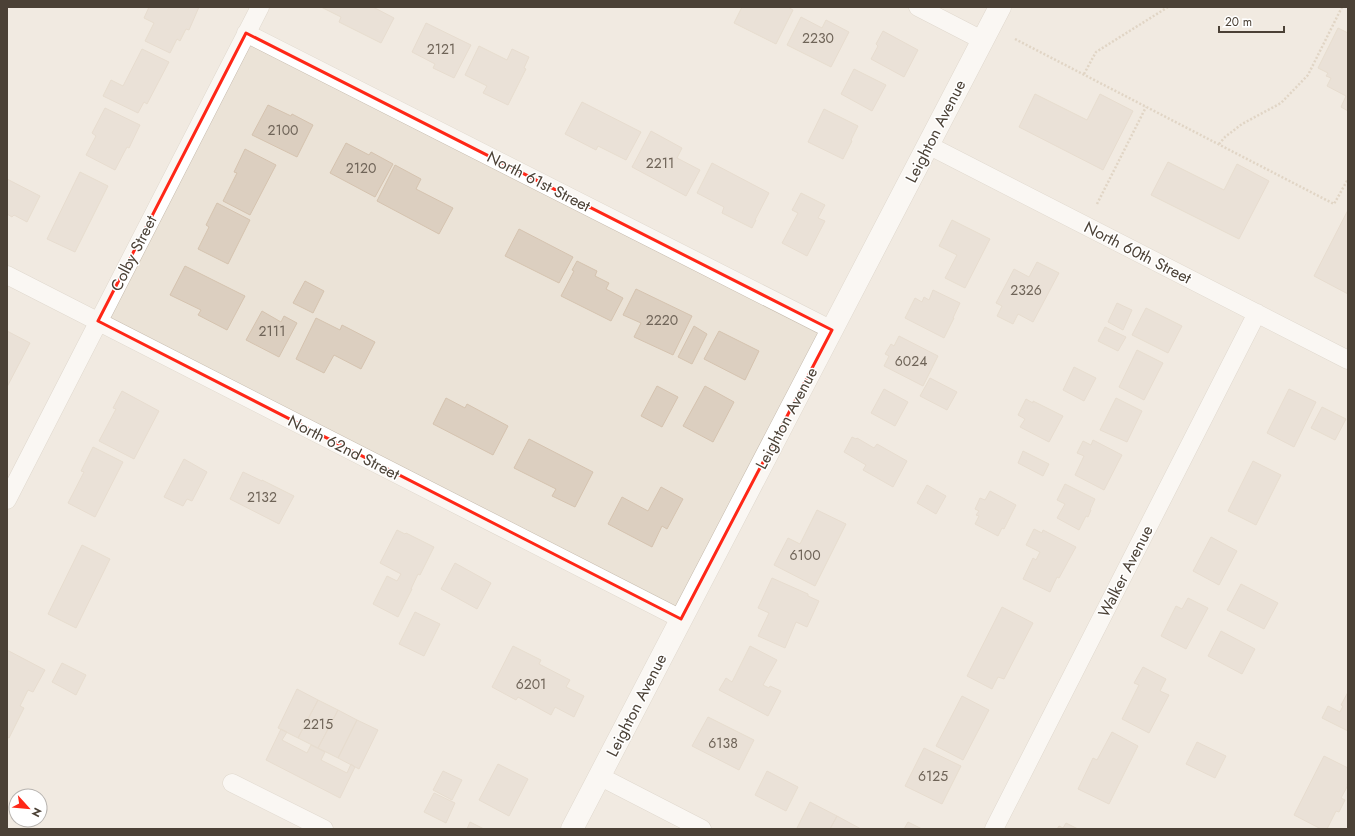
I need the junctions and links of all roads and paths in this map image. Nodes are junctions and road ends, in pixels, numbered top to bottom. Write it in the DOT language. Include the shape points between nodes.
graph roads {
  1 [pos="260,7"];
  2 [pos="918,7"];
  3 [pos="1000,7"];
  4 [pos="1168,7"];
  5 [pos="1342,7"];
  6 [pos="246,33"];
  7 [pos="1015,39"];
  8 [pos="982,40"];
  9 [pos="1084,74"];
  10 [pos="1146,107"];
  11 [pos="1219,144"];
  12 [pos="928,145"];
  13 [pos="1348,179"];
  14 [pos="1097,204"];
  15 [pos="7,275"];
  16 [pos="1257,313"];
  17 [pos="98,321"];
  18 [pos="832,330"];
  19 [pos="1348,360"];
  20 [pos="7,500"];
  21 [pos="681,619"];
  22 [pos="599,776"];
  23 [pos="232,782"];
  24 [pos="324,829"];
  25 [pos="572,829"];
  26 [pos="702,829"];
  27 [pos="994,829"];
  1 -- 6 [label="street, Colby Street"];
  2 -- 8 [label="street"];
  3 -- 8 [label="street, Leighton Avenue"];
  4 -- 9 [label="path" via="1096,52"];
  5 -- 11 [label="path" via="1308,75 1281,103 1242,124"];
  6 -- 17 [label="street, Colby Street"];
  6 -- 18 [label="street, North 61st Street"];
  7 -- 9 [label="path"];
  8 -- 12 [label="street, Leighton Avenue"];
  9 -- 10 [label="path"];
  10 -- 11 [label="path"];
  10 -- 14 [label="path"];
  11 -- 13 [label="path" via="1334,204"];
  12 -- 16 [label="street, North 60th Street"];
  12 -- 18 [label="street, Leighton Avenue"];
  15 -- 17 [label="street, North 62nd Street"];
  16 -- 19 [label="street, North 60th Street"];
  16 -- 27 [label="street, Walker Avenue"];
  17 -- 20 [label="street, Colby Street"];
  17 -- 21 [label="street, North 62nd Street"];
  18 -- 21 [label="street, Leighton Avenue"];
  21 -- 22 [label="street, Leighton Avenue"];
  22 -- 25 [label="street, Leighton Avenue"];
  22 -- 26 [label="street"];
  23 -- 24 [label="street"];
}
